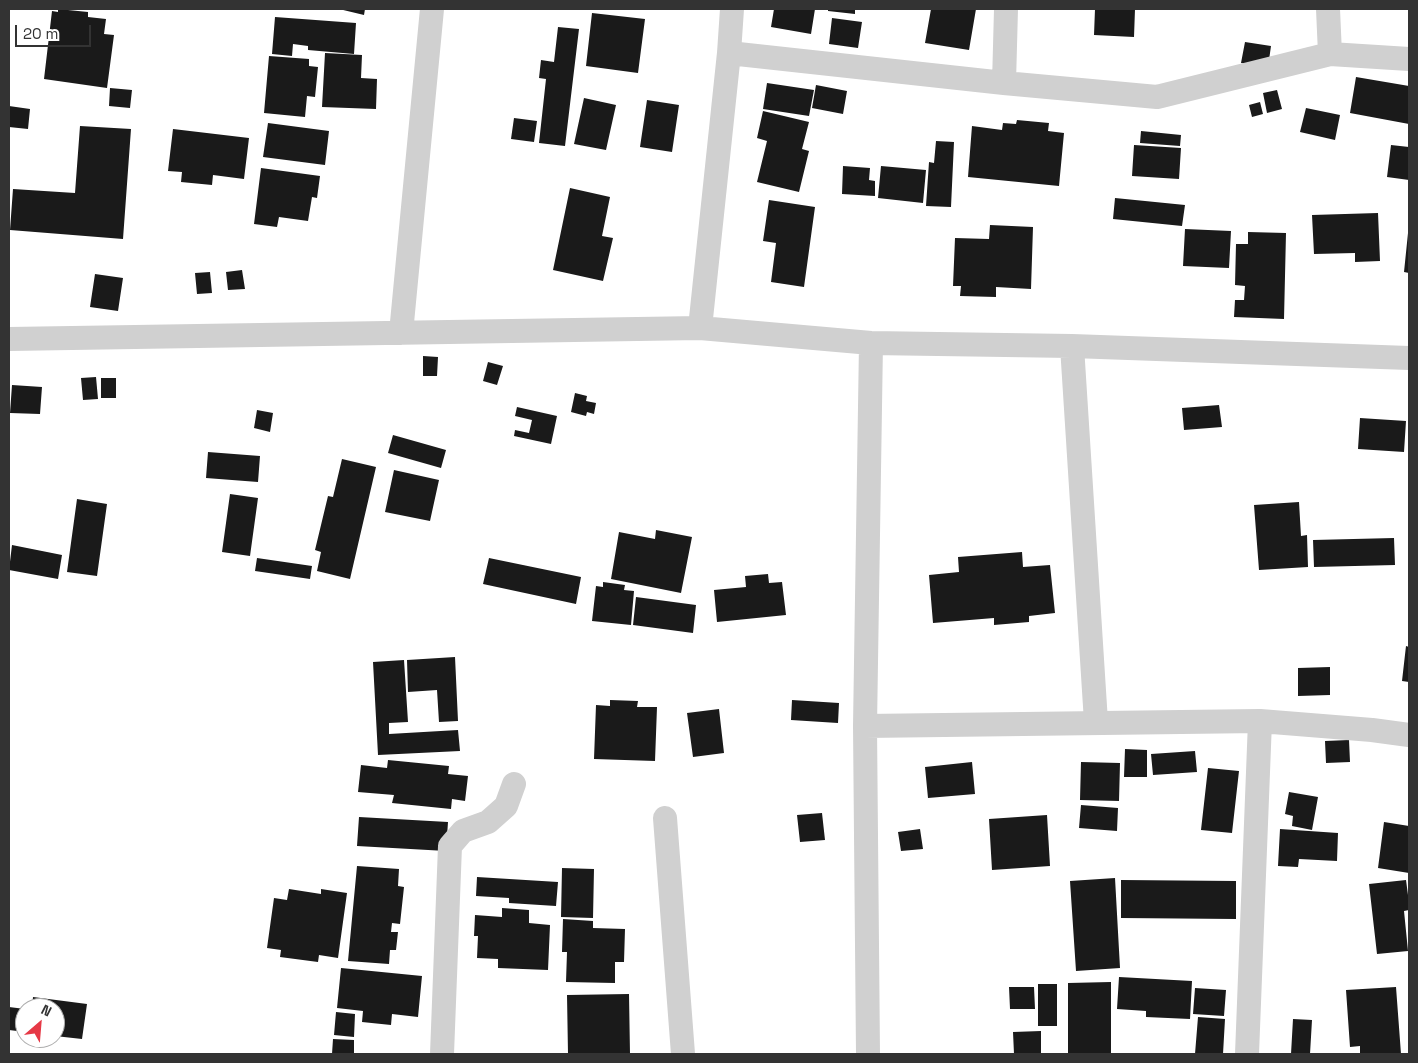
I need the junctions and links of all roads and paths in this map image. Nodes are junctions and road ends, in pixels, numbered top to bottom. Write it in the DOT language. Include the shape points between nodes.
graph roads {
  1 [pos="432,9"];
  2 [pos="732,9"];
  3 [pos="1006,9"];
  4 [pos="1328,9"];
  5 [pos="729,53"];
  6 [pos="1330,54"];
  7 [pos="1409,59"];
  8 [pos="1004,83"];
  9 [pos="700,328"];
  10 [pos="401,333"];
  11 [pos="9,339"];
  12 [pos="872,343"];
  13 [pos="1072,346"];
  14 [pos="1409,358"];
  15 [pos="1260,721"];
  16 [pos="1096,722"];
  17 [pos="865,726"];
  18 [pos="1409,735"];
  19 [pos="514,784"];
  20 [pos="665,818"];
  21 [pos="442,1054"];
  22 [pos="682,1054"];
  23 [pos="868,1054"];
  24 [pos="1247,1054"];
  1 -- 10 [label="street"];
  2 -- 5 [label="street"];
  3 -- 8 [label="street"];
  4 -- 6 [label="street"];
  5 -- 8 [label="street"];
  5 -- 9 [label="street"];
  6 -- 7 [label="street"];
  6 -- 8 [label="street" via="1157,97"];
  9 -- 10 [label="street"];
  9 -- 12 [label="street"];
  10 -- 11 [label="street"];
  12 -- 13 [label="street"];
  12 -- 17 [label="street"];
  13 -- 14 [label="street"];
  13 -- 16 [label="street"];
  15 -- 16 [label="street"];
  15 -- 18 [label="street"];
  15 -- 24 [label="street"];
  16 -- 17 [label="street"];
  17 -- 23 [label="street"];
  19 -- 21 [label="street" via="506,806 488,822 463,831 450,846"];
  20 -- 22 [label="street"];
}
